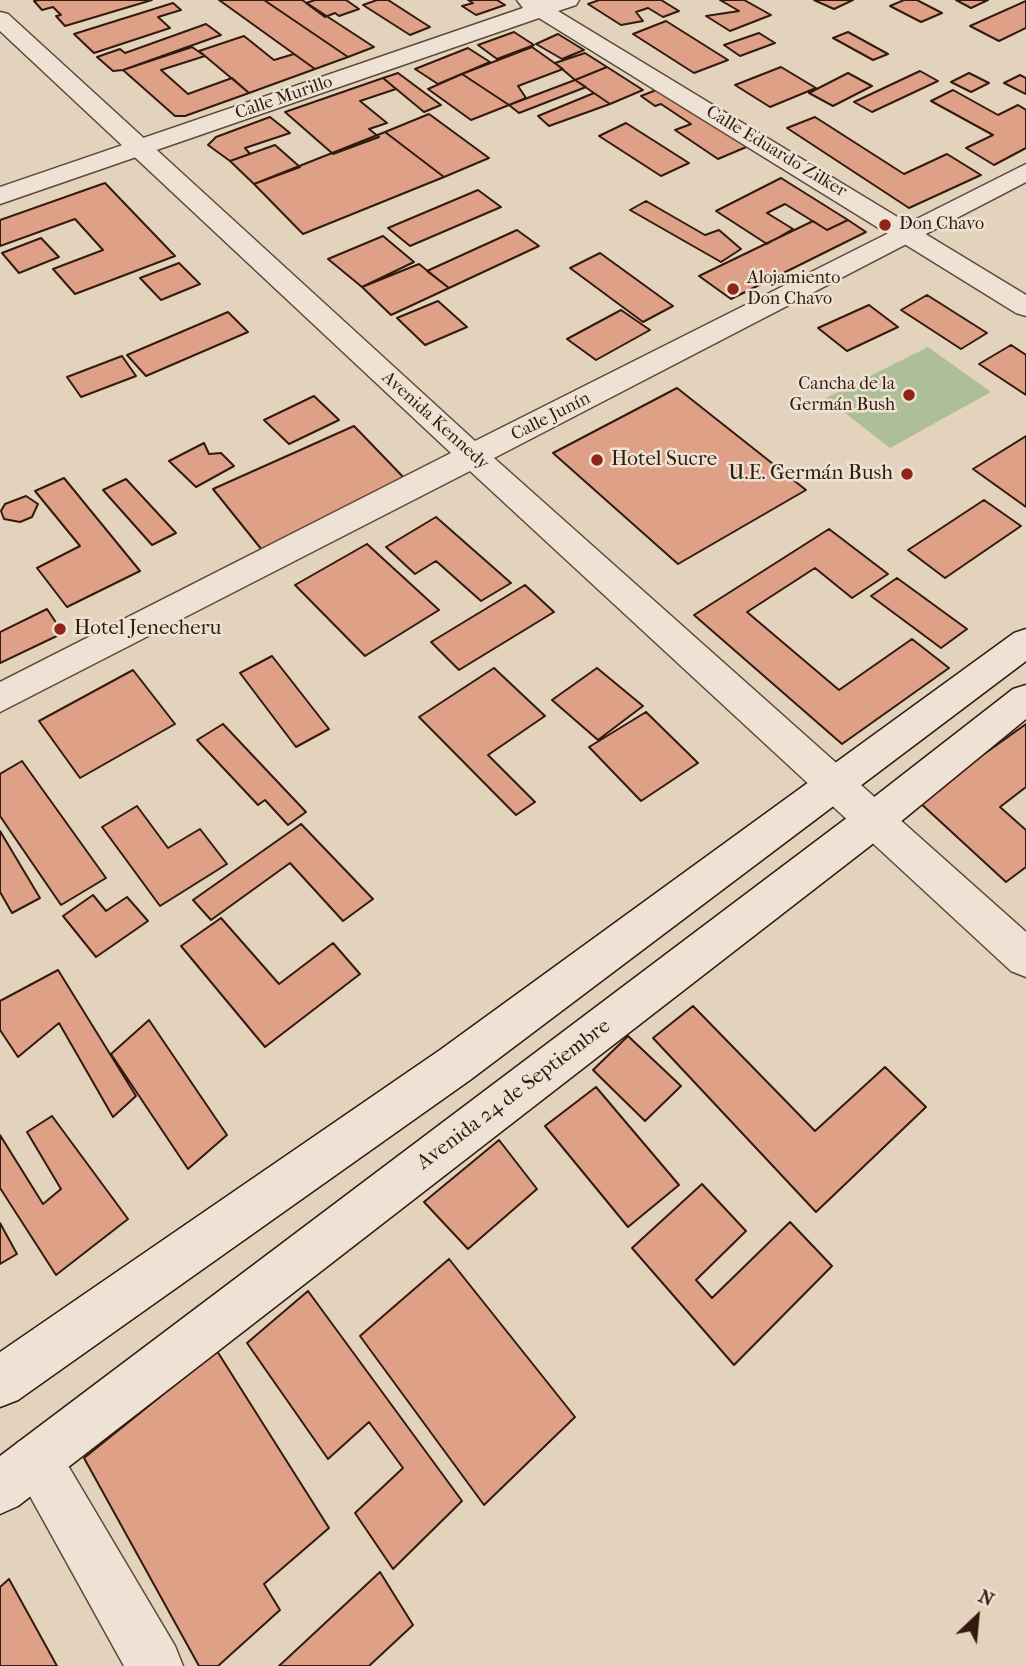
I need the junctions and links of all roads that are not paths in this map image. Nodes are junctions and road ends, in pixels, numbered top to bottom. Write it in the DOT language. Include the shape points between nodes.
graph roads {
  1 [pos="568,0"];
  2 [pos="533,5"];
  3 [pos="0,19"];
  4 [pos="138,148"];
  5 [pos="1026,172"];
  6 [pos="0,196"];
  7 [pos="908,232"];
  8 [pos="1026,307"];
  9 [pos="474,457"];
  10 [pos="1026,642"];
  11 [pos="0,698"];
  12 [pos="1026,699"];
  13 [pos="836,783"];
  14 [pos="874,820"];
  15 [pos="1026,958"];
  16 [pos="0,1382"];
  17 [pos="18,1474"];
  18 [pos="155,1666"];
  1 -- 2 [label="street, Calle Murillo"];
  2 -- 4 [label="street, Calle Murillo"];
  2 -- 7 [label="street, Calle Eduardo Zilker"];
  3 -- 4 [label="street, Avenida Kennedy"];
  4 -- 6 [label="street, Calle Murillo"];
  4 -- 9 [label="street, Avenida Kennedy"];
  5 -- 7 [label="street, Calle Junín"];
  7 -- 8 [label="street, Calle Eduardo Zilker"];
  7 -- 9 [label="street, Calle Junín"];
  9 -- 11 [label="street, Calle Junín"];
  9 -- 13 [label="street, Avenida Kennedy"];
  10 -- 13 [label="street"];
  12 -- 14 [label="street, Avenida 24 de Septiembre"];
  13 -- 14 [label="street, Avenida Kennedy"];
  13 -- 16 [label="street" via="455,1065"];
  14 -- 15 [label="street, Avenida Kennedy"];
  14 -- 17 [label="street, Avenida 24 de Septiembre"];
  17 -- 18 [label="street"];
}
